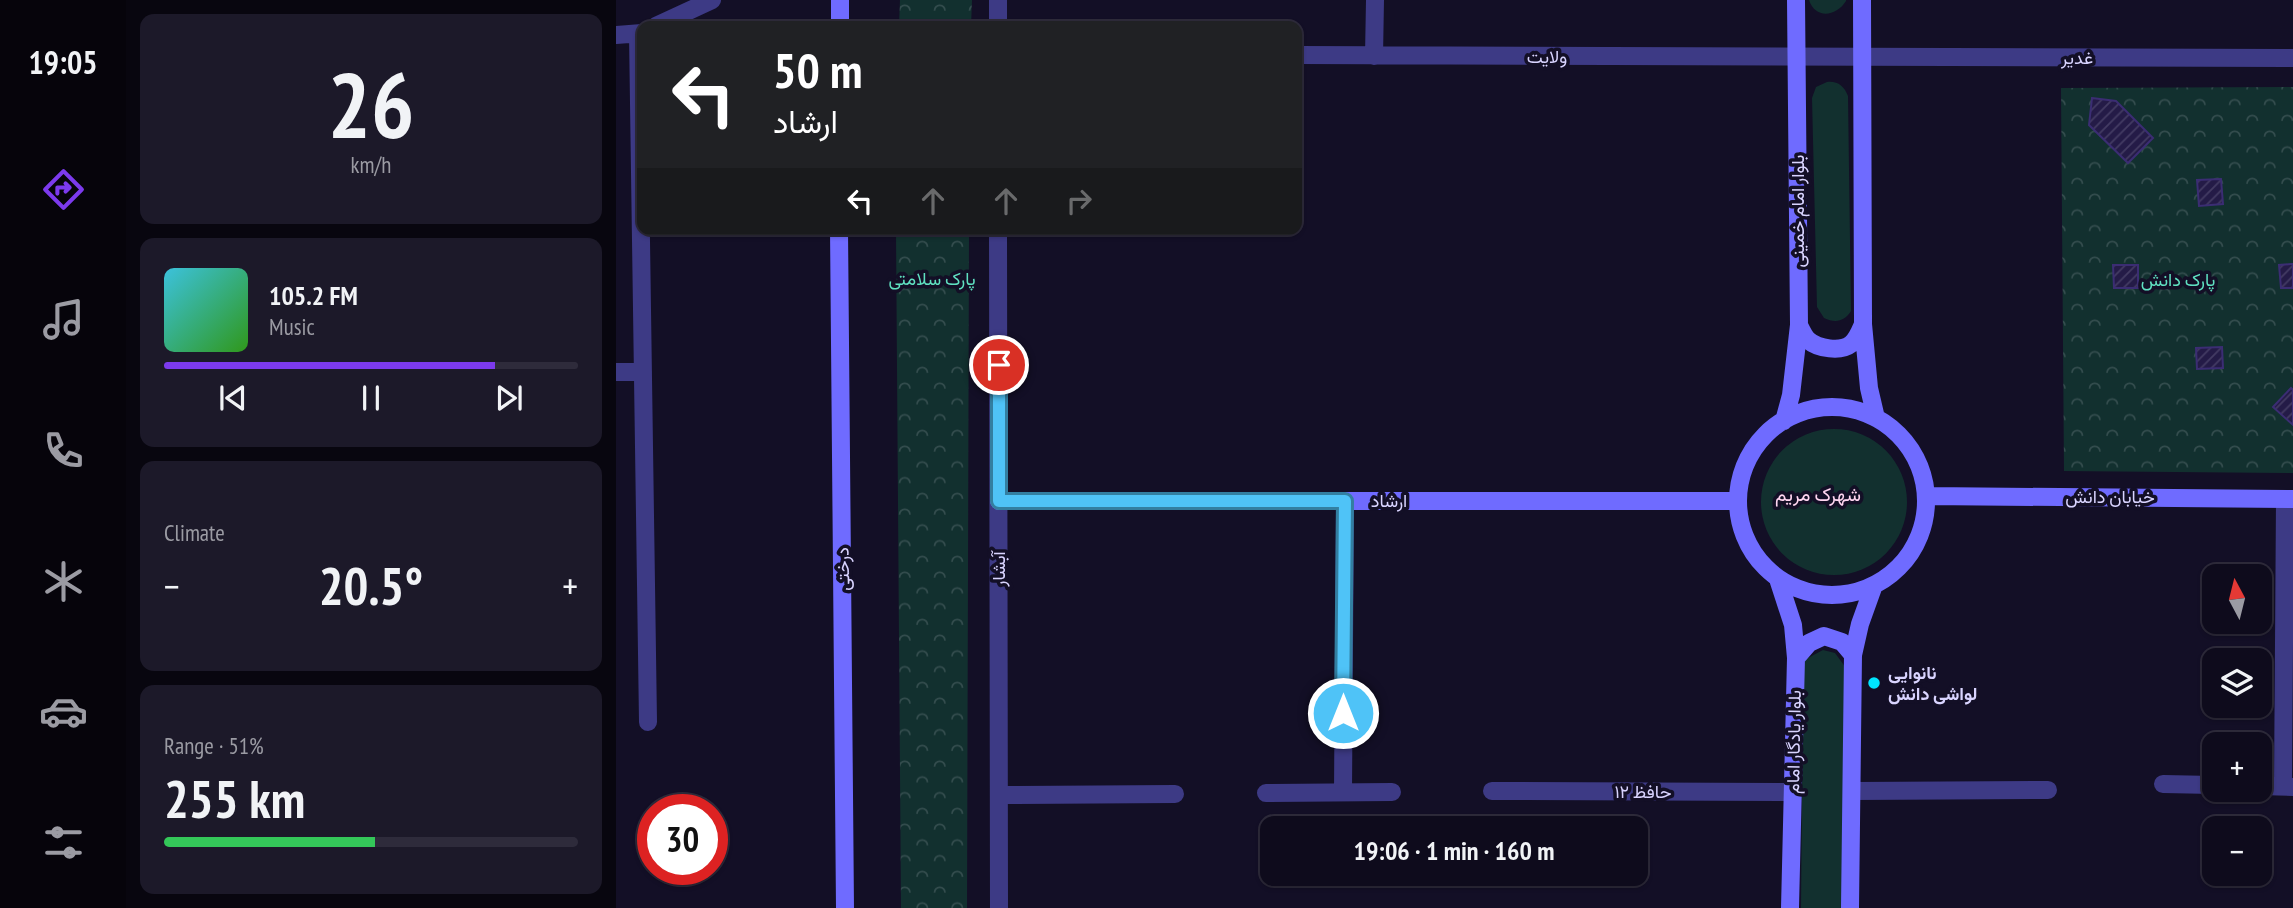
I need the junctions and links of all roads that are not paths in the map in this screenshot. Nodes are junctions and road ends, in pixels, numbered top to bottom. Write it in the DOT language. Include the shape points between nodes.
graph roads {
  1 [pos="712,0"];
  2 [pos="840,0"];
  3 [pos="998,0"];
  4 [pos="1374,0"];
  5 [pos="1796,0"];
  6 [pos="1862,0"];
  7 [pos="667,21"];
  8 [pos="839,21"];
  9 [pos="998,21"];
  10 [pos="637,34"];
  11 [pos="616,35"];
  12 [pos="1302,55"];
  13 [pos="1374,56"];
  14 [pos="1797,58"];
  15 [pos="1862,58"];
  16 [pos="2293,58"];
  17 [pos="642,235"];
  18 [pos="839,235"];
  19 [pos="998,235"];
  20 [pos="1863,324"];
  21 [pos="1799,325"];
  22 [pos="616,372"];
  23 [pos="643,372"];
  24 [pos="1876,418"];
  25 [pos="1784,421"];
  26 [pos="1927,496"];
  27 [pos="2289,499"];
  28 [pos="999,501"];
  29 [pos="1345,501"];
  30 [pos="1738,501"];
  31 [pos="1779,579"];
  32 [pos="1874,585"];
  33 [pos="1853,654"];
  34 [pos="1796,658"];
  35 [pos="648,722"];
  36 [pos="2163,784"];
  37 [pos="2202,785"];
  38 [pos="2288,786"];
  39 [pos="2048,790"];
  40 [pos="1853,791"];
  41 [pos="1343,792"];
  42 [pos="1391,792"];
  43 [pos="1492,792"];
  44 [pos="1793,792"];
  45 [pos="1266,793"];
  46 [pos="1175,794"];
  47 [pos="999,795"];
  48 [pos="845,908"];
  49 [pos="999,908"];
  50 [pos="1790,908"];
  51 [pos="1850,908"];
  1 -- 7 [label="street"];
  2 -- 8 [label="street"];
  3 -- 9 [label="street"];
  4 -- 13 [label="street"];
  5 -- 14 [label="street, بلوار امام خمینی"];
  6 -- 15 [label="street"];
  10 -- 11 [label="street"];
  12 -- 13 [label="street, ولایت"];
  13 -- 14 [label="street, ولایت"];
  14 -- 15 [label="street, ولایت"];
  14 -- 21 [label="street, بلوار امام خمینی"];
  15 -- 16 [label="street, غدیر"];
  15 -- 20 [label="street"];
  17 -- 23 [label="street"];
  18 -- 48 [label="street, درختی"];
  19 -- 28 [label="street, آبشار"];
  20 -- 21 [label="street" via="1848,347 1833,349 1808,340"];
  20 -- 24 [label="street"];
  21 -- 25 [label="street, بلوار امام خمینی"];
  22 -- 23 [label="street"];
  23 -- 35 [label="street"];
  24 -- 25 [label="street" via="1829,406"];
  24 -- 26 [label="street" via="1902,438 1919,465"];
  25 -- 30 [label="street" via="1759,442 1744,469"];
  26 -- 27 [label="street, خیابان دانش"];
  26 -- 32 [label="street" via="1923,527 1910,554 1890,576"];
  27 -- 38 [label="street"];
  28 -- 29 [label="street, ارشاد"];
  28 -- 47 [label="street, آبشار"];
  29 -- 30 [label="street, ارشاد"];
  29 -- 41 [label="street"];
  30 -- 31 [label="street" via="1747,540 1757,558"];
  31 -- 32 [label="street" via="1805,592 1835,595"];
  31 -- 34 [label="street, بلوار یادگار امام" via="1793,625"];
  32 -- 33 [label="street"];
  33 -- 34 [label="street" via="1842,642 1825,636"];
  33 -- 40 [label="street"];
  34 -- 44 [label="street, بلوار یادگار امام"];
  36 -- 37 [label="street"];
  39 -- 40 [label="street"];
  40 -- 51 [label="street"];
  41 -- 42 [label="street"];
  41 -- 45 [label="street"];
  43 -- 44 [label="street, حافظ ۱۲"];
  44 -- 50 [label="street, بلوار یادگار امام"];
  46 -- 47 [label="street"];
  47 -- 49 [label="street, آبشار"];
}
